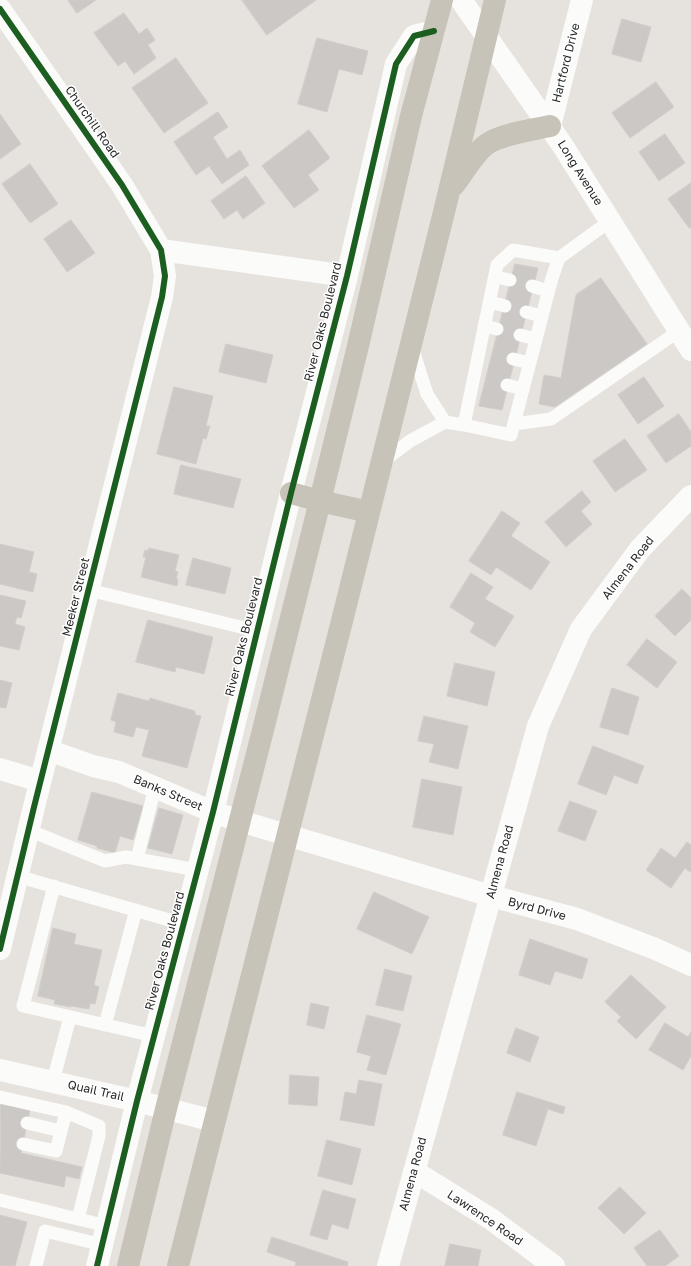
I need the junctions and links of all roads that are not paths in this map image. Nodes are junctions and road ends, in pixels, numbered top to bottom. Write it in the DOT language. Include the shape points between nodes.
graph roads {
  1 [pos="442,0"];
  2 [pos="461,0"];
  3 [pos="495,0"];
  4 [pos="582,0"];
  5 [pos="0,9"];
  6 [pos="434,30"];
  7 [pos="487,35"];
  8 [pos="550,126"];
  9 [pos="448,194"];
  10 [pos="610,221"];
  11 [pos="161,250"];
  12 [pos="559,258"];
  13 [pos="347,276"];
  14 [pos="495,277"];
  15 [pos="510,280"];
  16 [pos="532,286"];
  17 [pos="548,292"];
  18 [pos="490,302"];
  19 [pos="505,306"];
  20 [pos="526,312"];
  21 [pos="542,316"];
  22 [pos="484,326"];
  23 [pos="497,329"];
  24 [pos="679,331"];
  25 [pos="520,335"];
  26 [pos="536,340"];
  27 [pos="410,343"];
  28 [pos="691,350"];
  29 [pos="513,359"];
  30 [pos="530,363"];
  31 [pos="507,385"];
  32 [pos="523,389"];
  33 [pos="445,422"];
  34 [pos="464,424"];
  35 [pos="514,424"];
  36 [pos="381,463"];
  37 [pos="291,493"];
  38 [pos="691,496"];
  39 [pos="320,501"];
  40 [pos="368,512"];
  41 [pos="89,590"];
  42 [pos="257,631"];
  43 [pos="48,750"];
  44 [pos="0,769"];
  45 [pos="40,781"];
  46 [pos="155,787"];
  47 [pos="213,812"];
  48 [pos="240,821"];
  49 [pos="28,830"];
  50 [pos="288,836"];
  51 [pos="137,859"];
  52 [pos="197,870"];
  53 [pos="17,876"];
  54 [pos="54,886"];
  55 [pos="490,896"];
  56 [pos="136,910"];
  57 [pos="183,924"];
  58 [pos="0,949"];
  59 [pos="691,965"];
  60 [pos="70,1017"];
  61 [pos="105,1026"];
  62 [pos="154,1036"];
  63 [pos="0,1070"];
  64 [pos="52,1081"];
  65 [pos="0,1097"];
  66 [pos="137,1101"];
  67 [pos="166,1109"];
  68 [pos="66,1112"];
  69 [pos="214,1121"];
  70 [pos="27,1123"];
  71 [pos="61,1132"];
  72 [pos="23,1144"];
  73 [pos="414,1172"];
  74 [pos="0,1200"];
  75 [pos="78,1219"];
  76 [pos="105,1235"];
  77 [pos="36,1266"];
  78 [pos="98,1266"];
  79 [pos="128,1266"];
  80 [pos="178,1266"];
  81 [pos="388,1266"];
  82 [pos="554,1266"];
  1 -- 6 [label="main road"];
  2 -- 7 [label="street, Long Avenue"];
  3 -- 7 [label="main road"];
  4 -- 8 [label="street, Hartford Drive"];
  5 -- 11 [label="street, Churchill Road" via="122,186"];
  6 -- 13 [label="street, River Oaks Boulevard" via="414,36 396,64"];
  6 -- 39 [label="main road" via="409,123"];
  7 -- 8 [label="street, Long Avenue"];
  7 -- 9 [label="main road"];
  8 -- 9 [label="main road" via="511,134 488,143 479,151"];
  8 -- 10 [label="street, Long Avenue"];
  9 -- 27 [label="main road"];
  10 -- 12 [label="lane"];
  10 -- 24 [label="street, Long Avenue"];
  11 -- 13 [label="street"];
  11 -- 41 [label="street, Meeker Street" via="165,276 162,297"];
  12 -- 14 [label="lane" via="513,250 497,265"];
  12 -- 17 [label="lane"];
  13 -- 37 [label="street, River Oaks Boulevard"];
  14 -- 15 [label="lane"];
  14 -- 18 [label="lane"];
  16 -- 17 [label="lane"];
  17 -- 21 [label="lane"];
  18 -- 19 [label="lane"];
  18 -- 22 [label="lane"];
  20 -- 21 [label="lane"];
  21 -- 26 [label="lane"];
  22 -- 23 [label="lane"];
  22 -- 34 [label="lane" via="485,351"];
  24 -- 28 [label="street, Long Avenue"];
  24 -- 35 [label="lane" via="551,419"];
  25 -- 26 [label="lane"];
  26 -- 30 [label="lane"];
  27 -- 33 [label="lane" via="426,394"];
  27 -- 36 [label="main road"];
  29 -- 30 [label="lane"];
  30 -- 32 [label="lane"];
  31 -- 32 [label="lane"];
  32 -- 35 [label="lane"];
  33 -- 34 [label="lane"];
  33 -- 36 [label="lane" via="410,441"];
  34 -- 35 [label="lane" via="511,435"];
  36 -- 40 [label="main road"];
  37 -- 39 [label="main road"];
  37 -- 42 [label="street, River Oaks Boulevard"];
  38 -- 55 [label="street, Almena Road" via="640,549 581,629 538,726"];
  39 -- 40 [label="main road"];
  39 -- 48 [label="main road"];
  40 -- 50 [label="main road"];
  41 -- 42 [label="lane"];
  41 -- 43 [label="street, Meeker Street"];
  42 -- 47 [label="street, River Oaks Boulevard"];
  43 -- 45 [label="street, Meeker Street"];
  43 -- 46 [label="street, Banks Street" via="119,772"];
  44 -- 45 [label="street"];
  45 -- 49 [label="street, Meeker Street"];
  46 -- 47 [label="street, Banks Street"];
  46 -- 51 [label="lane"];
  47 -- 48 [label="street, Banks Street"];
  47 -- 52 [label="street, River Oaks Boulevard"];
  48 -- 50 [label="street, Banks Street"];
  48 -- 67 [label="main road"];
  49 -- 51 [label="lane" via="105,861 126,857"];
  49 -- 53 [label="street, Meeker Street"];
  50 -- 55 [label="street, Byrd Drive"];
  50 -- 69 [label="main road"];
  51 -- 52 [label="lane"];
  52 -- 57 [label="street, River Oaks Boulevard"];
  53 -- 54 [label="lane"];
  53 -- 58 [label="street, Meeker Street"];
  54 -- 56 [label="lane"];
  54 -- 60 [label="lane" via="23,1006"];
  55 -- 59 [label="street, Byrd Drive" via="577,919"];
  55 -- 73 [label="street, Almena Road"];
  56 -- 57 [label="lane"];
  56 -- 61 [label="lane"];
  57 -- 62 [label="street, River Oaks Boulevard"];
  60 -- 61 [label="lane"];
  60 -- 64 [label="lane"];
  61 -- 62 [label="lane"];
  62 -- 66 [label="street, River Oaks Boulevard"];
  63 -- 64 [label="street, Quail Trail"];
  64 -- 66 [label="street, Quail Trail"];
  65 -- 68 [label="lane"];
  66 -- 67 [label="street, Quail Trail"];
  66 -- 76 [label="street, River Oaks Boulevard"];
  67 -- 69 [label="street, Quail Trail"];
  67 -- 79 [label="main road"];
  68 -- 71 [label="lane"];
  68 -- 75 [label="lane" via="99,1126 99,1136"];
  69 -- 80 [label="main road"];
  70 -- 71 [label="lane"];
  71 -- 72 [label="lane" via="56,1151"];
  73 -- 81 [label="street, Almena Road"];
  73 -- 82 [label="street, Lawrence Road" via="491,1219"];
  74 -- 75 [label="lane"];
  75 -- 76 [label="lane"];
  76 -- 77 [label="lane" via="45,1231"];
  76 -- 78 [label="street, River Oaks Boulevard"];
}
